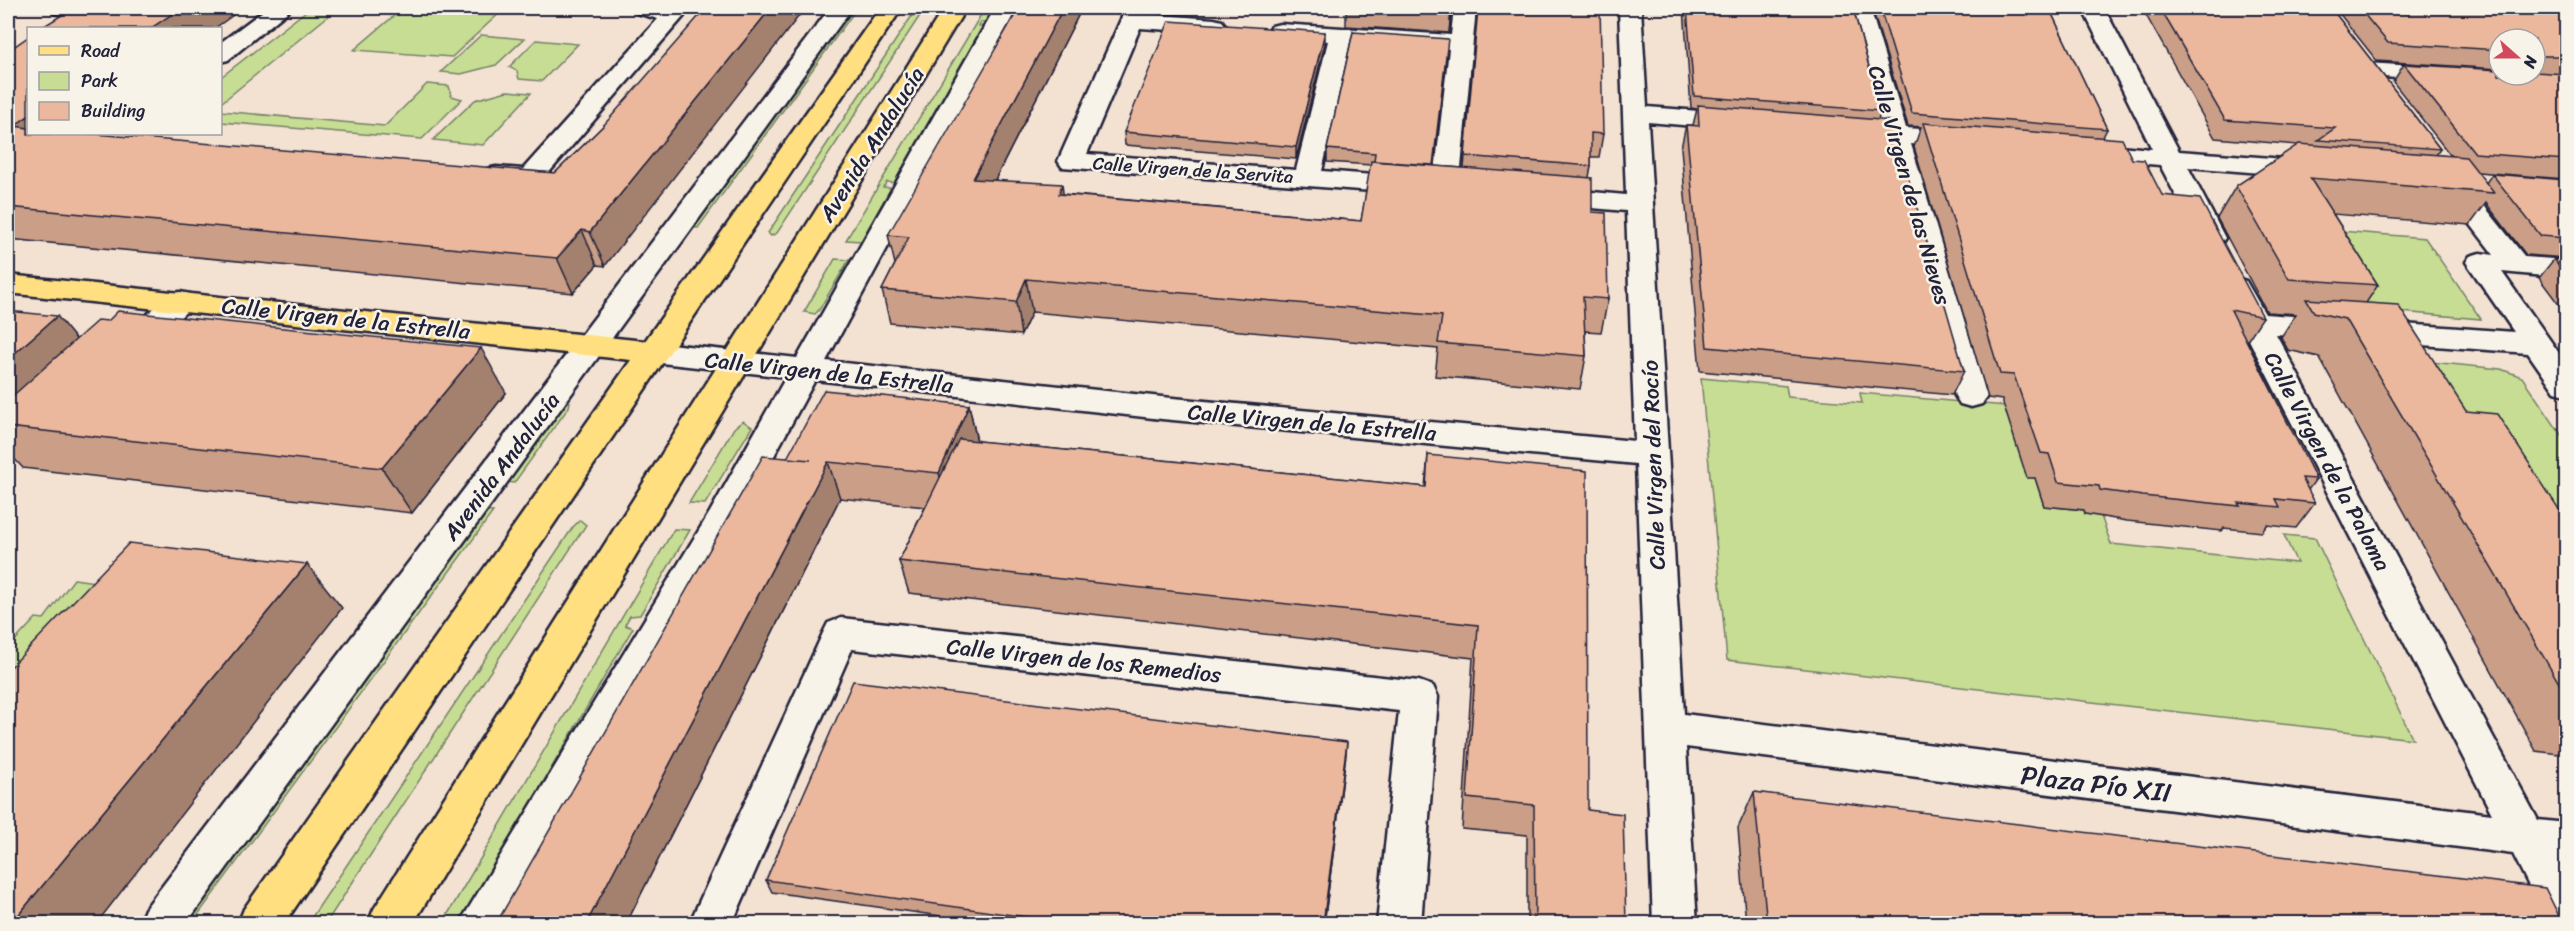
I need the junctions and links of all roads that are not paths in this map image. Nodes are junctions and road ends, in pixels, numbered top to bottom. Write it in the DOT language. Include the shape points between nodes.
graph roads {
  1 [pos="62,8"];
  2 [pos="90,8"];
  3 [pos="281,8"];
  4 [pos="645,8"];
  5 [pos="841,8"];
  6 [pos="891,8"];
  7 [pos="955,8"];
  8 [pos="1006,8"];
  9 [pos="1465,8"];
  10 [pos="1630,8"];
  11 [pos="1860,8"];
  12 [pos="2093,8"];
  13 [pos="1134,14"];
  14 [pos="61,27"];
  15 [pos="1236,27"];
  16 [pos="1259,29"];
  17 [pos="1341,35"];
  18 [pos="1461,43"];
  19 [pos="222,53"];
  20 [pos="2462,76"];
  21 [pos="2390,98"];
  22 [pos="1636,114"];
  23 [pos="1759,124"];
  24 [pos="1827,129"];
  25 [pos="1896,135"];
  26 [pos="1989,143"];
  27 [pos="2059,148"];
  28 [pos="2169,158"];
  29 [pos="2333,171"];
  30 [pos="471,173"];
  31 [pos="1307,178"];
  32 [pos="2485,183"];
  33 [pos="1526,195"];
  34 [pos="1640,204"];
  35 [pos="2517,265"];
  36 [pos="2566,269"];
  37 [pos="8,284"];
  38 [pos="180,301"];
  39 [pos="2255,323"];
  40 [pos="592,344"];
  41 [pos="2538,344"];
  42 [pos="652,352"];
  43 [pos="735,361"];
  44 [pos="111,365"];
  45 [pos="807,369"];
  46 [pos="2566,385"];
  47 [pos="1971,396"];
  48 [pos="1651,454"];
  49 [pos="1665,728"];
  50 [pos="2547,840"];
  51 [pos="2566,914"];
  52 [pos="490,922"];
  53 [pos="160,924"];
  54 [pos="259,924"];
  55 [pos="389,924"];
  56 [pos="710,924"];
  57 [pos="1399,924"];
  58 [pos="1675,924"];
  1 -- 2 [label="street"];
  2 -- 14 [label="main road"];
  3 -- 19 [label="street"];
  4 -- 30 [label="street" via="673,16 530,178"];
  5 -- 40 [label="street, Avenida Andalucía"];
  6 -- 42 [label="main road"];
  7 -- 43 [label="main road, Avenida Andalucía"];
  8 -- 45 [label="street, Avenida Andalucía" via="866,255"];
  9 -- 18 [label="street, Calle Virgen de la Servita"];
  10 -- 22 [label="street, Calle Virgen del Rocío"];
  11 -- 25 [label="street, Calle Virgen de las Nieves"];
  12 -- 28 [label="street, Calle Virgen de la Paloma"];
  13 -- 15 [label="street"];
  13 -- 31 [label="street, Calle Virgen de la Servita" via="1071,160"];
  16 -- 17 [label="street"];
  17 -- 18 [label="street"];
  17 -- 31 [label="street"];
  18 -- 31 [label="street, Calle Virgen de la Servita" via="1457,190"];
  20 -- 21 [label="street" via="2362,61"];
  22 -- 23 [label="street"];
  22 -- 34 [label="street, Calle Virgen del Rocío"];
  24 -- 25 [label="street"];
  25 -- 26 [label="street"];
  25 -- 47 [label="street, Calle Virgen de las Nieves"];
  27 -- 28 [label="street"];
  28 -- 29 [label="street"];
  28 -- 39 [label="street, Calle Virgen de la Paloma"];
  32 -- 35 [label="street" via="2436,171"];
  33 -- 34 [label="street"];
  34 -- 48 [label="street, Calle Virgen del Rocío"];
  35 -- 36 [label="street"];
  35 -- 41 [label="street" via="2480,262"];
  37 -- 38 [label="main road, Calle Virgen de la Estrella"];
  38 -- 40 [label="main road, Calle Virgen de la Estrella"];
  38 -- 44 [label="street"];
  39 -- 41 [label="street"];
  39 -- 50 [label="street, Calle Virgen de la Paloma"];
  40 -- 42 [label="main road, Calle Virgen de la Estrella"];
  40 -- 53 [label="street, Avenida Andalucía"];
  41 -- 46 [label="street"];
  42 -- 43 [label="street, Calle Virgen de la Estrella"];
  42 -- 54 [label="main road"];
  43 -- 45 [label="street, Calle Virgen de la Estrella"];
  43 -- 55 [label="main road, Avenida Andalucía"];
  45 -- 48 [label="street, Calle Virgen de la Estrella" via="1162,408"];
  45 -- 52 [label="street, Avenida Andalucía"];
  48 -- 49 [label="street, Calle Virgen del Rocío"];
  49 -- 50 [label="street, Plaza Pío XII"];
  49 -- 58 [label="street, Calle Virgen del Rocío"];
  50 -- 51 [label="street, Calle Virgen de la Paloma"];
  56 -- 57 [label="street, Calle Virgen de los Remedios" via="841,633 1419,697"];
}
